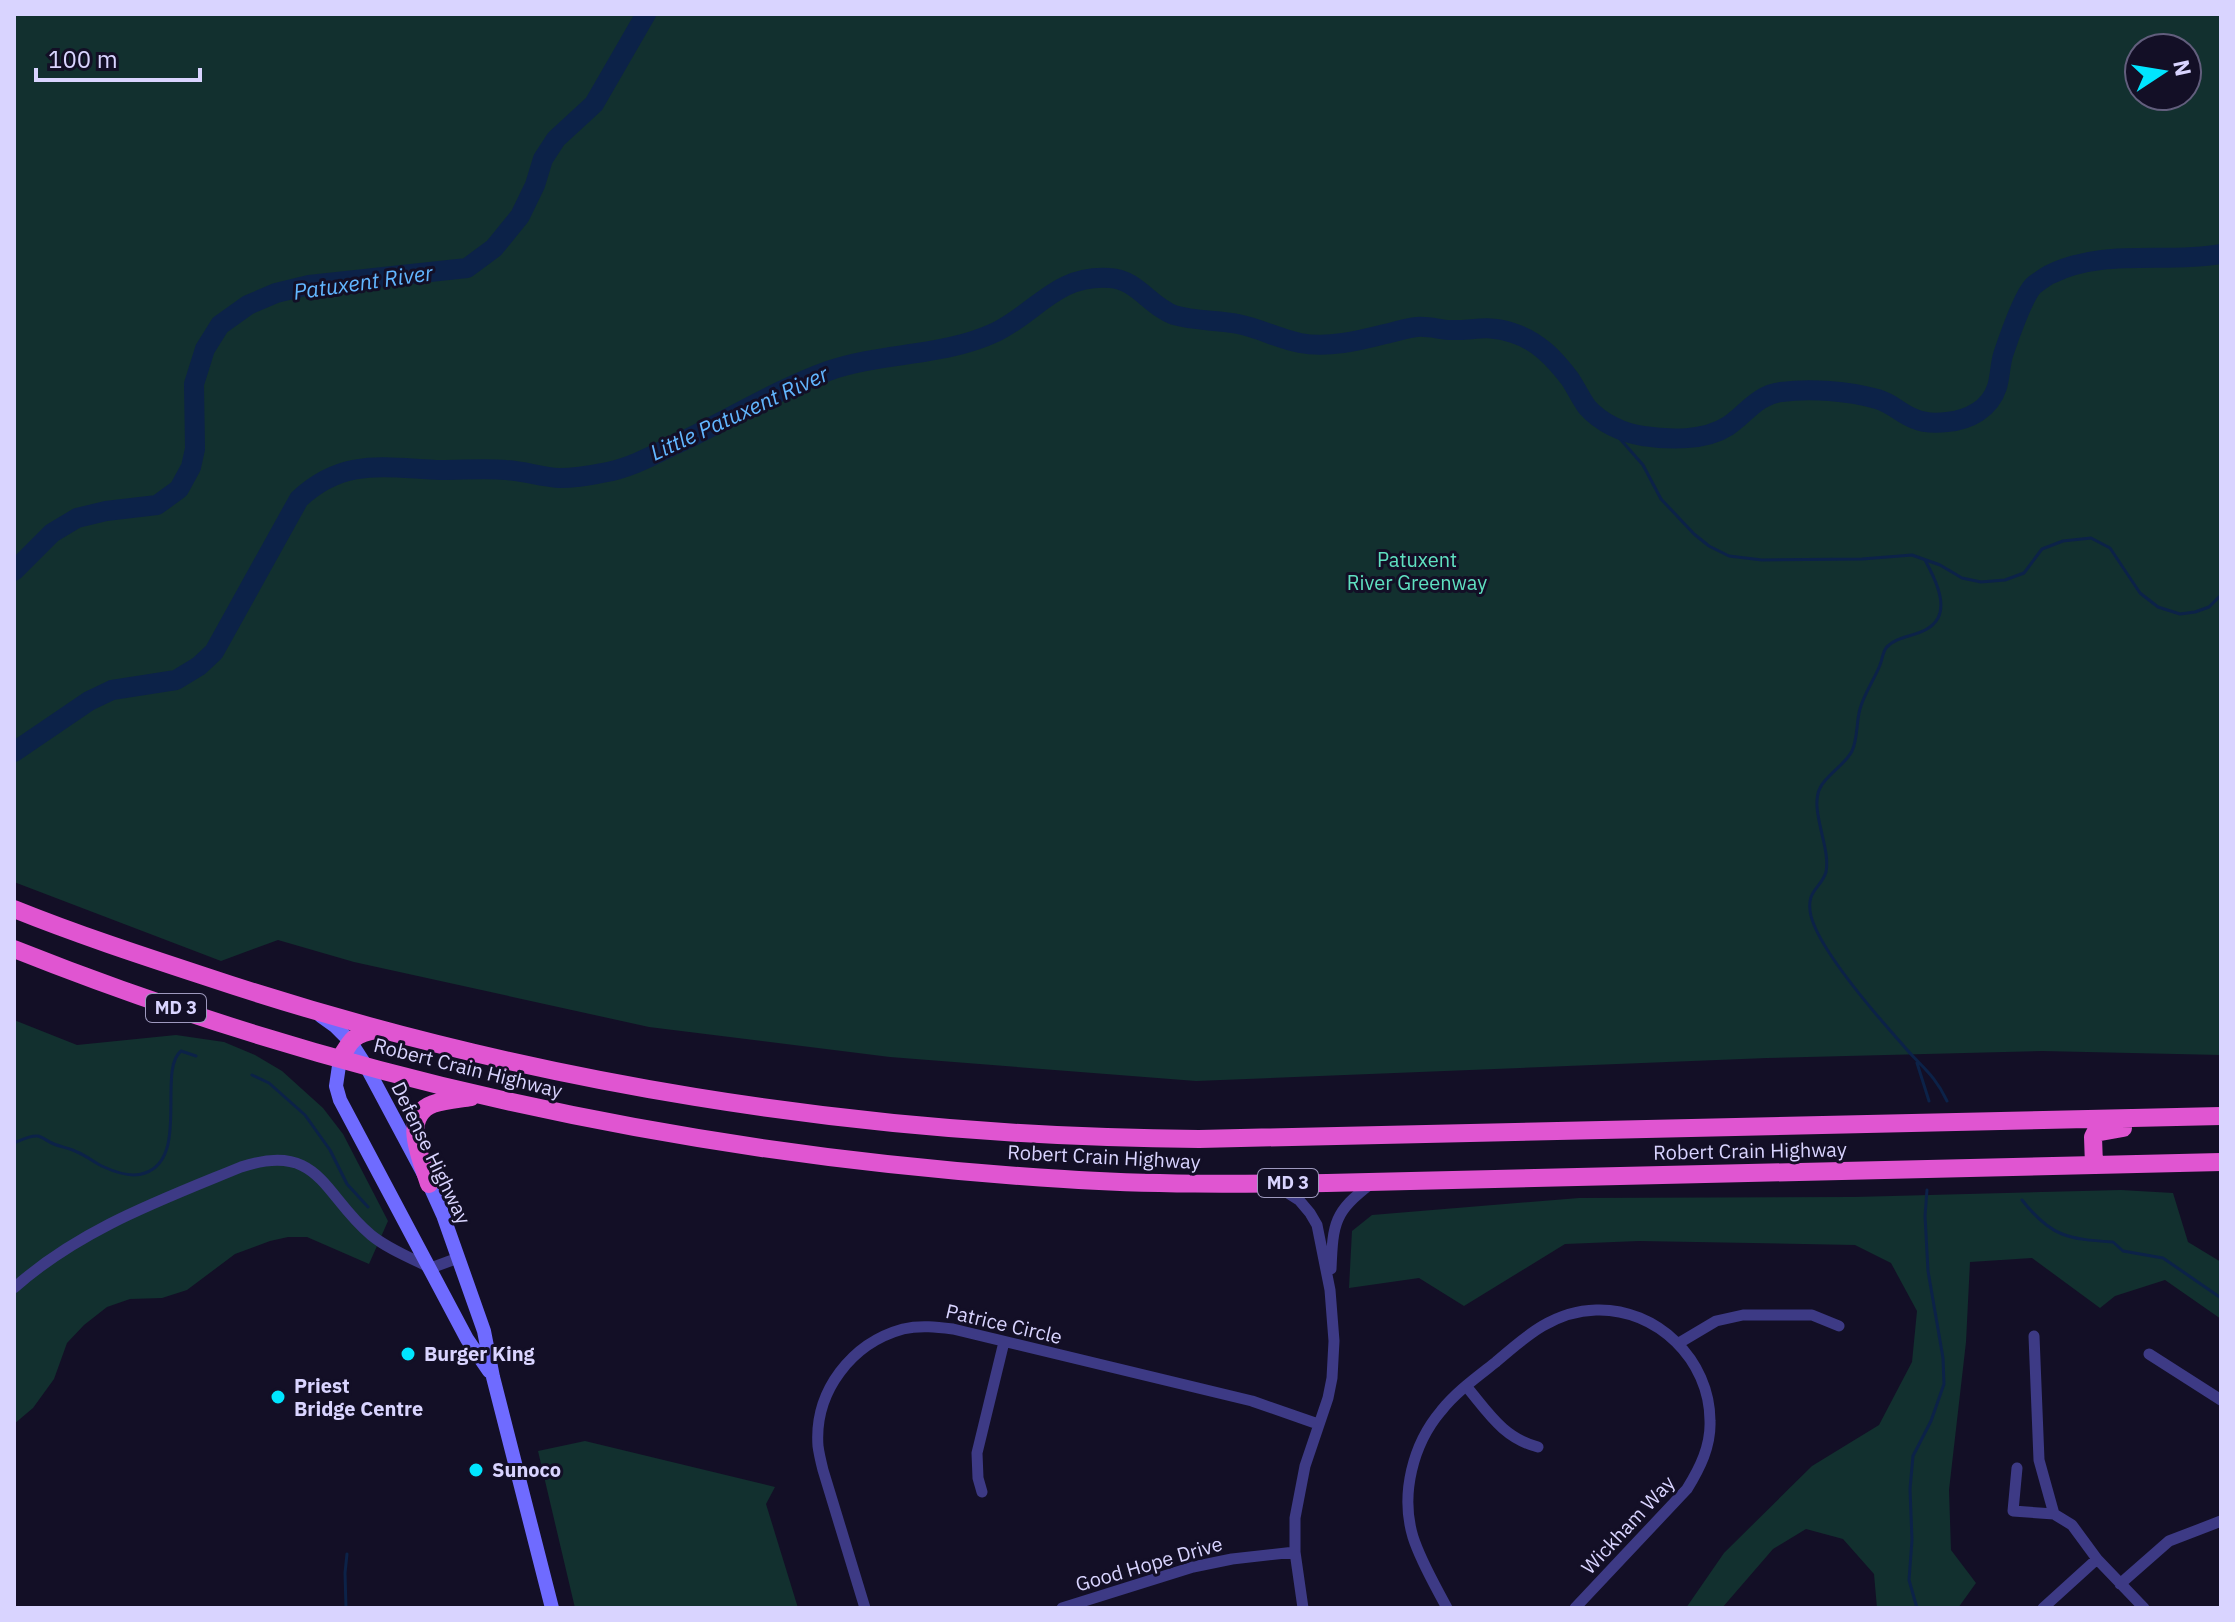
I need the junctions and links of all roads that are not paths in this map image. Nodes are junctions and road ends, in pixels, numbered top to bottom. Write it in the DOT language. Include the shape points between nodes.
graph roads {
  1 [pos="14,909"];
  2 [pos="14,949"];
  3 [pos="314,1012"];
  4 [pos="379,1029"];
  5 [pos="350,1041"];
  6 [pos="340,1059"];
  7 [pos="366,1066"];
  8 [pos="482,1096"];
  9 [pos="2213,1116"];
  10 [pos="2221,1162"];
  11 [pos="2094,1165"];
  12 [pos="1373,1182"];
  13 [pos="1273,1183"];
  14 [pos="429,1184"];
  15 [pos="458,1258"];
  16 [pos="431,1268"];
  17 [pos="14,1288"];
  18 [pos="1330,1290"];
  19 [pos="1839,1326"];
  20 [pos="2034,1336"];
  21 [pos="1004,1342"];
  22 [pos="1679,1343"];
  23 [pos="2149,1354"];
  24 [pos="493,1377"];
  25 [pos="1466,1386"];
  26 [pos="2221,1400"];
  27 [pos="1318,1424"];
  28 [pos="1538,1447"];
  29 [pos="2017,1468"];
  30 [pos="982,1492"];
  31 [pos="2054,1514"];
  32 [pos="2221,1521"];
  33 [pos="1295,1552"];
  34 [pos="2097,1559"];
  35 [pos="2120,1584"];
  36 [pos="552,1608"];
  37 [pos="865,1608"];
  38 [pos="1062,1608"];
  39 [pos="1303,1608"];
  40 [pos="1447,1608"];
  41 [pos="1575,1608"];
  42 [pos="2043,1608"];
  43 [pos="2144,1608"];
  1 -- 3 [label="highway, Robert Crain Highway / MD 3"];
  2 -- 6 [label="highway, Robert Crain Highway / MD 3"];
  3 -- 4 [label="highway, Robert Crain Highway / MD 3"];
  3 -- 5 [label="main road, Defense Highway"];
  4 -- 5 [label="highway"];
  4 -- 9 [label="highway, Robert Crain Highway / MD 3" via="562,1072 726,1102 873,1121 1067,1136 1199,1139"];
  5 -- 6 [label="highway"];
  5 -- 7 [label="main road, Defense Highway"];
  6 -- 7 [label="highway, Robert Crain Highway / MD 3"];
  6 -- 16 [label="main road, Defense Highway" via="340,1100"];
  7 -- 8 [label="highway, Robert Crain Highway / MD 3"];
  7 -- 14 [label="main road, Defense Highway"];
  8 -- 13 [label="highway, Robert Crain Highway / MD 3" via="721,1143 870,1163 1078,1180"];
  8 -- 14 [label="highway" via="436,1103 421,1112 415,1127"];
  9 -- 11 [label="highway" via="2099,1131 2093,1137"];
  10 -- 11 [label="highway, Robert Crain Highway / MD 3"];
  11 -- 12 [label="highway, Robert Crain Highway / MD 3"];
  12 -- 13 [label="highway, Robert Crain Highway / MD 3"];
  12 -- 18 [label="street" via="1336,1219"];
  13 -- 18 [label="street" via="1299,1200 1317,1225"];
  14 -- 15 [label="main road, Defense Highway"];
  15 -- 16 [label="street"];
  15 -- 24 [label="main road, Defense Highway" via="484,1331"];
  16 -- 17 [label="street" via="371,1235 311,1170 285,1159 255,1163 136,1210 63,1251"];
  16 -- 24 [label="main road, Defense Highway"];
  18 -- 27 [label="street" via="1334,1359"];
  19 -- 22 [label="street" via="1812,1315 1743,1315 1716,1321"];
  20 -- 31 [label="street" via="2039,1460"];
  21 -- 27 [label="street, Patrice Circle" via="1252,1401"];
  21 -- 30 [label="street" via="977,1453"];
  21 -- 37 [label="street, Patrice Circle" via="953,1329 906,1328 862,1348 831,1386 822,1406 818,1447"];
  22 -- 25 [label="street, Wickham Way" via="1640,1317 1616,1310 1572,1312 1531,1331"];
  22 -- 41 [label="street, Wickham Way" via="1709,1402 1711,1422 1701,1466 1670,1509"];
  23 -- 26 [label="street"];
  24 -- 36 [label="main road, Defense Highway"];
  25 -- 28 [label="street" via="1507,1433"];
  25 -- 40 [label="street, Wickham Way" via="1422,1439 1409,1482 1412,1533"];
  27 -- 33 [label="street" via="1299,1492"];
  29 -- 31 [label="street" via="2013,1511"];
  31 -- 34 [label="street" via="2072,1525"];
  32 -- 35 [label="street" via="2169,1541"];
  33 -- 38 [label="street, Good Hope Drive" via="1193,1567"];
  33 -- 39 [label="street"];
  34 -- 35 [label="street"];
  34 -- 42 [label="street"];
  35 -- 43 [label="street"];
}
